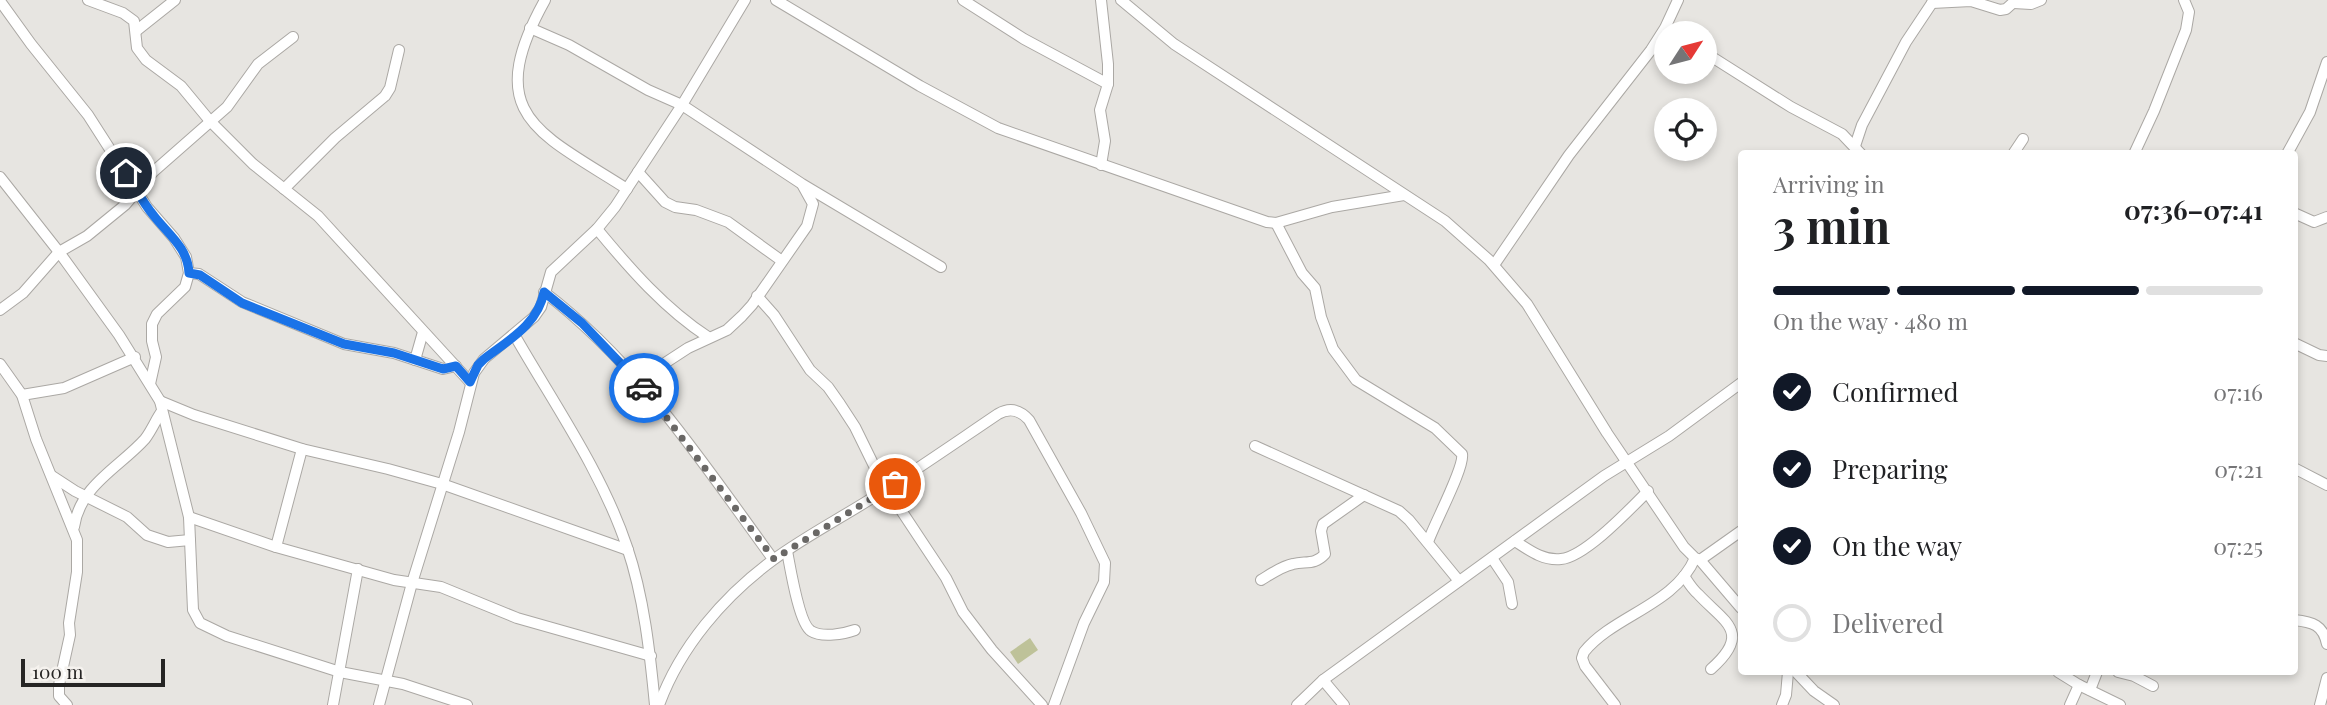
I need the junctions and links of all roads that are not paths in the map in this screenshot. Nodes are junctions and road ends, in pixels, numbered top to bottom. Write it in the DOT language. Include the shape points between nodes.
graph roads {
  1 [pos="88,0"];
  2 [pos="174,0"];
  3 [pos="545,0"];
  4 [pos="745,0"];
  5 [pos="776,0"];
  6 [pos="963,0"];
  7 [pos="1101,0"];
  8 [pos="1121,0"];
  9 [pos="1678,0"];
  10 [pos="2041,0"];
  11 [pos="2184,0"];
  12 [pos="4,2"];
  13 [pos="1933,2"];
  14 [pos="2015,2"];
  15 [pos="1102,21"];
  16 [pos="1672,21"];
  17 [pos="530,28"];
  18 [pos="136,31"];
  19 [pos="293,37"];
  20 [pos="1654,47"];
  21 [pos="399,50"];
  22 [pos="1717,60"];
  23 [pos="2327,62"];
  24 [pos="1108,84"];
  25 [pos="682,105"];
  26 [pos="210,121"];
  27 [pos="2023,139"];
  28 [pos="1858,150"];
  29 [pos="2016,150"];
  30 [pos="2136,150"];
  31 [pos="2289,150"];
  32 [pos="1101,165"];
  33 [pos="638,172"];
  34 [pos="0,177"];
  35 [pos="802,184"];
  36 [pos="284,188"];
  37 [pos="627,189"];
  38 [pos="138,191"];
  39 [pos="1404,195"];
  40 [pos="2298,215"];
  41 [pos="2327,217"];
  42 [pos="1276,223"];
  43 [pos="597,229"];
  44 [pos="59,252"];
  45 [pos="782,261"];
  46 [pos="1494,265"];
  47 [pos="941,267"];
  48 [pos="189,273"];
  49 [pos="544,292"];
  50 [pos="757,296"];
  51 [pos="0,310"];
  52 [pos="423,332"];
  53 [pos="514,336"];
  54 [pos="708,337"];
  55 [pos="2298,345"];
  56 [pos="2327,356"];
  57 [pos="135,357"];
  58 [pos="415,360"];
  59 [pos="0,363"];
  60 [pos="456,366"];
  61 [pos="639,380"];
  62 [pos="470,382"];
  63 [pos="150,384"];
  64 [pos="1738,385"];
  65 [pos="22,395"];
  66 [pos="161,406"];
  67 [pos="1255,446"];
  68 [pos="302,449"];
  69 [pos="1627,461"];
  70 [pos="2298,470"];
  71 [pos="52,476"];
  72 [pos="442,484"];
  73 [pos="2327,485"];
  74 [pos="887,488"];
  75 [pos="1648,491"];
  76 [pos="1364,495"];
  77 [pos="86,497"];
  78 [pos="189,517"];
  79 [pos="74,527"];
  80 [pos="1738,533"];
  81 [pos="190,540"];
  82 [pos="1515,541"];
  83 [pos="1428,542"];
  84 [pos="276,547"];
  85 [pos="628,550"];
  86 [pos="787,551"];
  87 [pos="1492,558"];
  88 [pos="774,559"];
  89 [pos="1698,559"];
  90 [pos="358,569"];
  91 [pos="1684,576"];
  92 [pos="1261,580"];
  93 [pos="1459,582"];
  94 [pos="412,583"];
  95 [pos="1513,604"];
  96 [pos="1738,605"];
  97 [pos="2298,620"];
  98 [pos="855,630"];
  99 [pos="2326,637"];
  100 [pos="651,656"];
  101 [pos="1711,668"];
  102 [pos="340,672"];
  103 [pos="1788,675"];
  104 [pos="1799,675"];
  105 [pos="2063,675"];
  106 [pos="2096,675"];
  107 [pos="2130,675"];
  108 [pos="2327,678"];
  109 [pos="386,680"];
  110 [pos="1323,680"];
  111 [pos="2153,686"];
  112 [pos="2085,688"];
  113 [pos="67,705"];
  114 [pos="333,705"];
  115 [pos="379,705"];
  116 [pos="467,705"];
  117 [pos="657,705"];
  118 [pos="1042,705"];
  119 [pos="1054,705"];
  120 [pos="1297,705"];
  121 [pos="1345,705"];
  122 [pos="1615,705"];
  123 [pos="1782,705"];
  124 [pos="1834,705"];
  125 [pos="2070,705"];
  126 [pos="2120,705"];
  127 [pos="2320,705"];
  1 -- 18 [label="street" via="132,19"];
  2 -- 18 [label="street"];
  3 -- 17 [label="street"];
  4 -- 25 [label="street"];
  5 -- 32 [label="street" via="990,123"];
  6 -- 24 [label="street"];
  7 -- 15 [label="street"];
  8 -- 15 [label="street"];
  8 -- 39 [label="street" via="1174,44"];
  9 -- 16 [label="street"];
  10 -- 14 [label="street"];
  11 -- 30 [label="street" via="2189,12 2186,30"];
  12 -- 38 [label="street"];
  13 -- 14 [label="street" via="1971,1 2000,10"];
  13 -- 28 [label="street" via="1862,125"];
  15 -- 24 [label="street"];
  17 -- 25 [label="street"];
  17 -- 37 [label="street" via="518,79 528,116 553,143"];
  18 -- 26 [label="street" via="140,53 181,86"];
  19 -- 26 [label="street" via="258,64 227,107"];
  20 -- 46 [label="street" via="1569,155"];
  21 -- 36 [label="street" via="385,96"];
  22 -- 28 [label="street" via="1842,134"];
  23 -- 31 [label="street" via="2311,112"];
  24 -- 32 [label="street" via="1100,110 1105,141"];
  25 -- 33 [label="street"];
  25 -- 35 [label="street"];
  26 -- 36 [label="street"];
  26 -- 38 [label="street"];
  27 -- 29 [label="street"];
  32 -- 42 [label="street"];
  33 -- 37 [label="street"];
  33 -- 45 [label="street" via="665,202 728,222"];
  34 -- 44 [label="street"];
  35 -- 45 [label="street" via="813,204 812,212"];
  35 -- 47 [label="street"];
  36 -- 52 [label="street" via="324,222"];
  37 -- 43 [label="street"];
  38 -- 44 [label="street" via="109,219"];
  38 -- 48 [label="street" via="181,247"];
  39 -- 42 [label="street" via="1332,207"];
  39 -- 46 [label="street" via="1445,221"];
  40 -- 41 [label="street" via="2314,222"];
  42 -- 83 [label="street" via="1302,273 1314,286 1330,343 1349,372 1436,428 1462,454 1462,465"];
  43 -- 49 [label="street" via="551,272"];
  43 -- 54 [label="street" via="642,281"];
  44 -- 51 [label="street" via="23,293"];
  44 -- 57 [label="street"];
  45 -- 50 [label="street"];
  46 -- 69 [label="street" via="1527,304"];
  48 -- 58 [label="street" via="200,275 242,303 344,344"];
  48 -- 63 [label="street" via="185,287 152,324 156,357"];
  49 -- 53 [label="street" via="538,312"];
  49 -- 61 [label="street"];
  50 -- 54 [label="street" via="731,327"];
  50 -- 74 [label="street" via="840,404"];
  52 -- 58 [label="street"];
  52 -- 60 [label="street"];
  53 -- 62 [label="street" via="478,365"];
  53 -- 85 [label="street" via="608,500"];
  54 -- 61 [label="street"];
  55 -- 56 [label="street"];
  57 -- 63 [label="street"];
  57 -- 65 [label="street" via="65,388"];
  58 -- 60 [label="street" via="443,369"];
  59 -- 65 [label="street"];
  60 -- 62 [label="street"];
  61 -- 88 [label="street"];
  62 -- 72 [label="street"];
  63 -- 66 [label="street"];
  64 -- 69 [label="street"];
  65 -- 71 [label="street"];
  66 -- 68 [label="street"];
  66 -- 77 [label="street" via="145,439"];
  66 -- 78 [label="street"];
  67 -- 76 [label="street"];
  68 -- 72 [label="street"];
  68 -- 84 [label="street"];
  69 -- 75 [label="street"];
  69 -- 82 [label="street"];
  70 -- 73 [label="street"];
  71 -- 77 [label="street"];
  71 -- 79 [label="street"];
  72 -- 85 [label="street"];
  72 -- 94 [label="street"];
  74 -- 86 [label="street"];
  74 -- 118 [label="street" via="963,612"];
  74 -- 119 [label="street" via="1003,411 1015,410 1029,420 1105,563 1104,582"];
  75 -- 82 [label="street" via="1601,536 1571,556 1539,556"];
  75 -- 89 [label="street" via="1684,547"];
  76 -- 83 [label="street" via="1399,511"];
  76 -- 92 [label="street" via="1323,524 1325,554 1321,559 1292,564"];
  77 -- 79 [label="street"];
  77 -- 81 [label="street" via="127,517 155,539"];
  78 -- 81 [label="street"];
  78 -- 84 [label="street"];
  79 -- 113 [label="street" via="77,572 59,696"];
  80 -- 89 [label="street"];
  81 -- 102 [label="street" via="193,610 200,623"];
  82 -- 87 [label="street"];
  83 -- 93 [label="street"];
  84 -- 90 [label="street"];
  85 -- 100 [label="street"];
  86 -- 88 [label="street"];
  86 -- 98 [label="street" via="808,628 813,633 836,634"];
  87 -- 93 [label="street"];
  87 -- 95 [label="street" via="1508,582"];
  88 -- 117 [label="street" via="707,622 680,659"];
  89 -- 91 [label="street"];
  89 -- 96 [label="street"];
  90 -- 94 [label="street"];
  90 -- 102 [label="street"];
  91 -- 101 [label="street" via="1729,624 1729,651"];
  91 -- 122 [label="street" via="1584,652 1585,666"];
  93 -- 110 [label="street"];
  94 -- 100 [label="street" via="441,587 517,618"];
  94 -- 109 [label="street"];
  97 -- 99 [label="street" via="2319,625"];
  100 -- 117 [label="street"];
  102 -- 109 [label="street"];
  102 -- 114 [label="street"];
  103 -- 123 [label="street"];
  104 -- 124 [label="street"];
  105 -- 112 [label="street"];
  106 -- 112 [label="street"];
  107 -- 111 [label="street"];
  108 -- 127 [label="street"];
  109 -- 115 [label="street"];
  109 -- 116 [label="street"];
  110 -- 120 [label="street"];
  110 -- 121 [label="street"];
  112 -- 125 [label="street"];
  112 -- 126 [label="street"];
}
